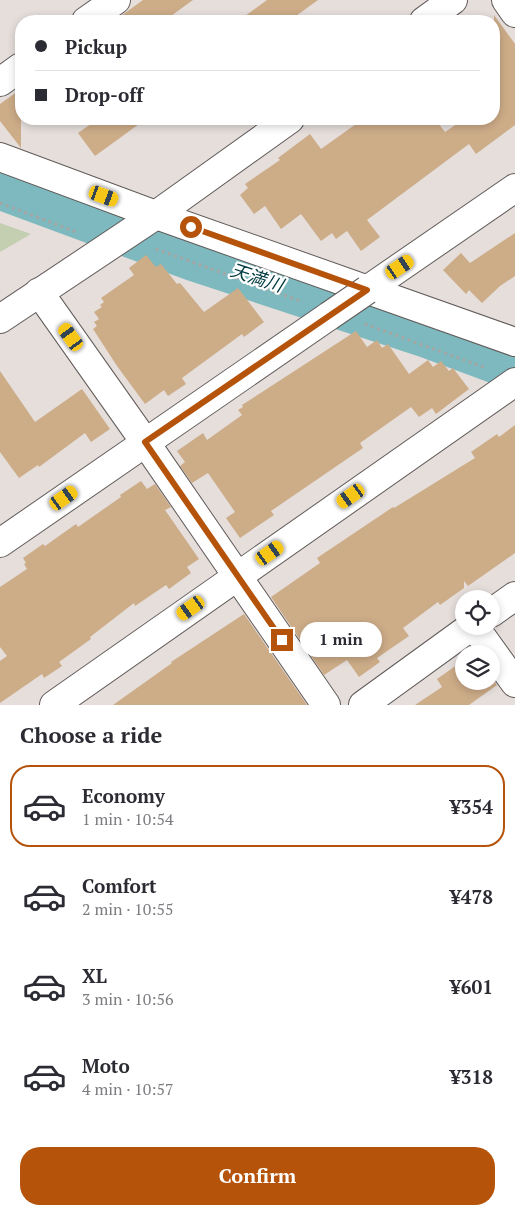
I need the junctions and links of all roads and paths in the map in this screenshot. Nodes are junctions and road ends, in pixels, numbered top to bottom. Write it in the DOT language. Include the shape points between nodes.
graph roads {
  1 [pos="116,0"];
  2 [pos="453,0"];
  3 [pos="506,0"];
  4 [pos="515,13"];
  5 [pos="95,15"];
  6 [pos="432,15"];
  7 [pos="15,71"];
  8 [pos="0,82"];
  9 [pos="282,125"];
  10 [pos="0,157"];
  11 [pos="515,188"];
  12 [pos="0,203"];
  13 [pos="156,215"];
  14 [pos="111,245"];
  15 [pos="367,290"];
  16 [pos="39,292"];
  17 [pos="0,319"];
  18 [pos="515,342"];
  19 [pos="515,382"];
  20 [pos="145,442"];
  21 [pos="0,543"];
  22 [pos="237,576"];
  23 [pos="515,596"];
  24 [pos="500,607"];
  25 [pos="460,635"];
  26 [pos="480,635"];
  27 [pos="515,683"];
  28 [pos="54,705"];
  29 [pos="326,705"];
  30 [pos="363,705"];
  1 -- 5 [label="street"];
  2 -- 6 [label="street"];
  3 -- 4 [label="street"];
  7 -- 8 [label="street"];
  9 -- 13 [label="street"];
  10 -- 13 [label="street"];
  11 -- 15 [label="street"];
  12 -- 14 [label="path"];
  13 -- 14 [label="street"];
  13 -- 15 [label="street"];
  14 -- 16 [label="street"];
  15 -- 18 [label="street"];
  15 -- 20 [label="street, bridge"];
  16 -- 17 [label="street"];
  16 -- 20 [label="street"];
  19 -- 22 [label="street"];
  20 -- 21 [label="street"];
  20 -- 22 [label="street"];
  22 -- 28 [label="street"];
  22 -- 29 [label="street"];
  23 -- 24 [label="street"];
  25 -- 30 [label="street"];
  26 -- 27 [label="street"];
}
